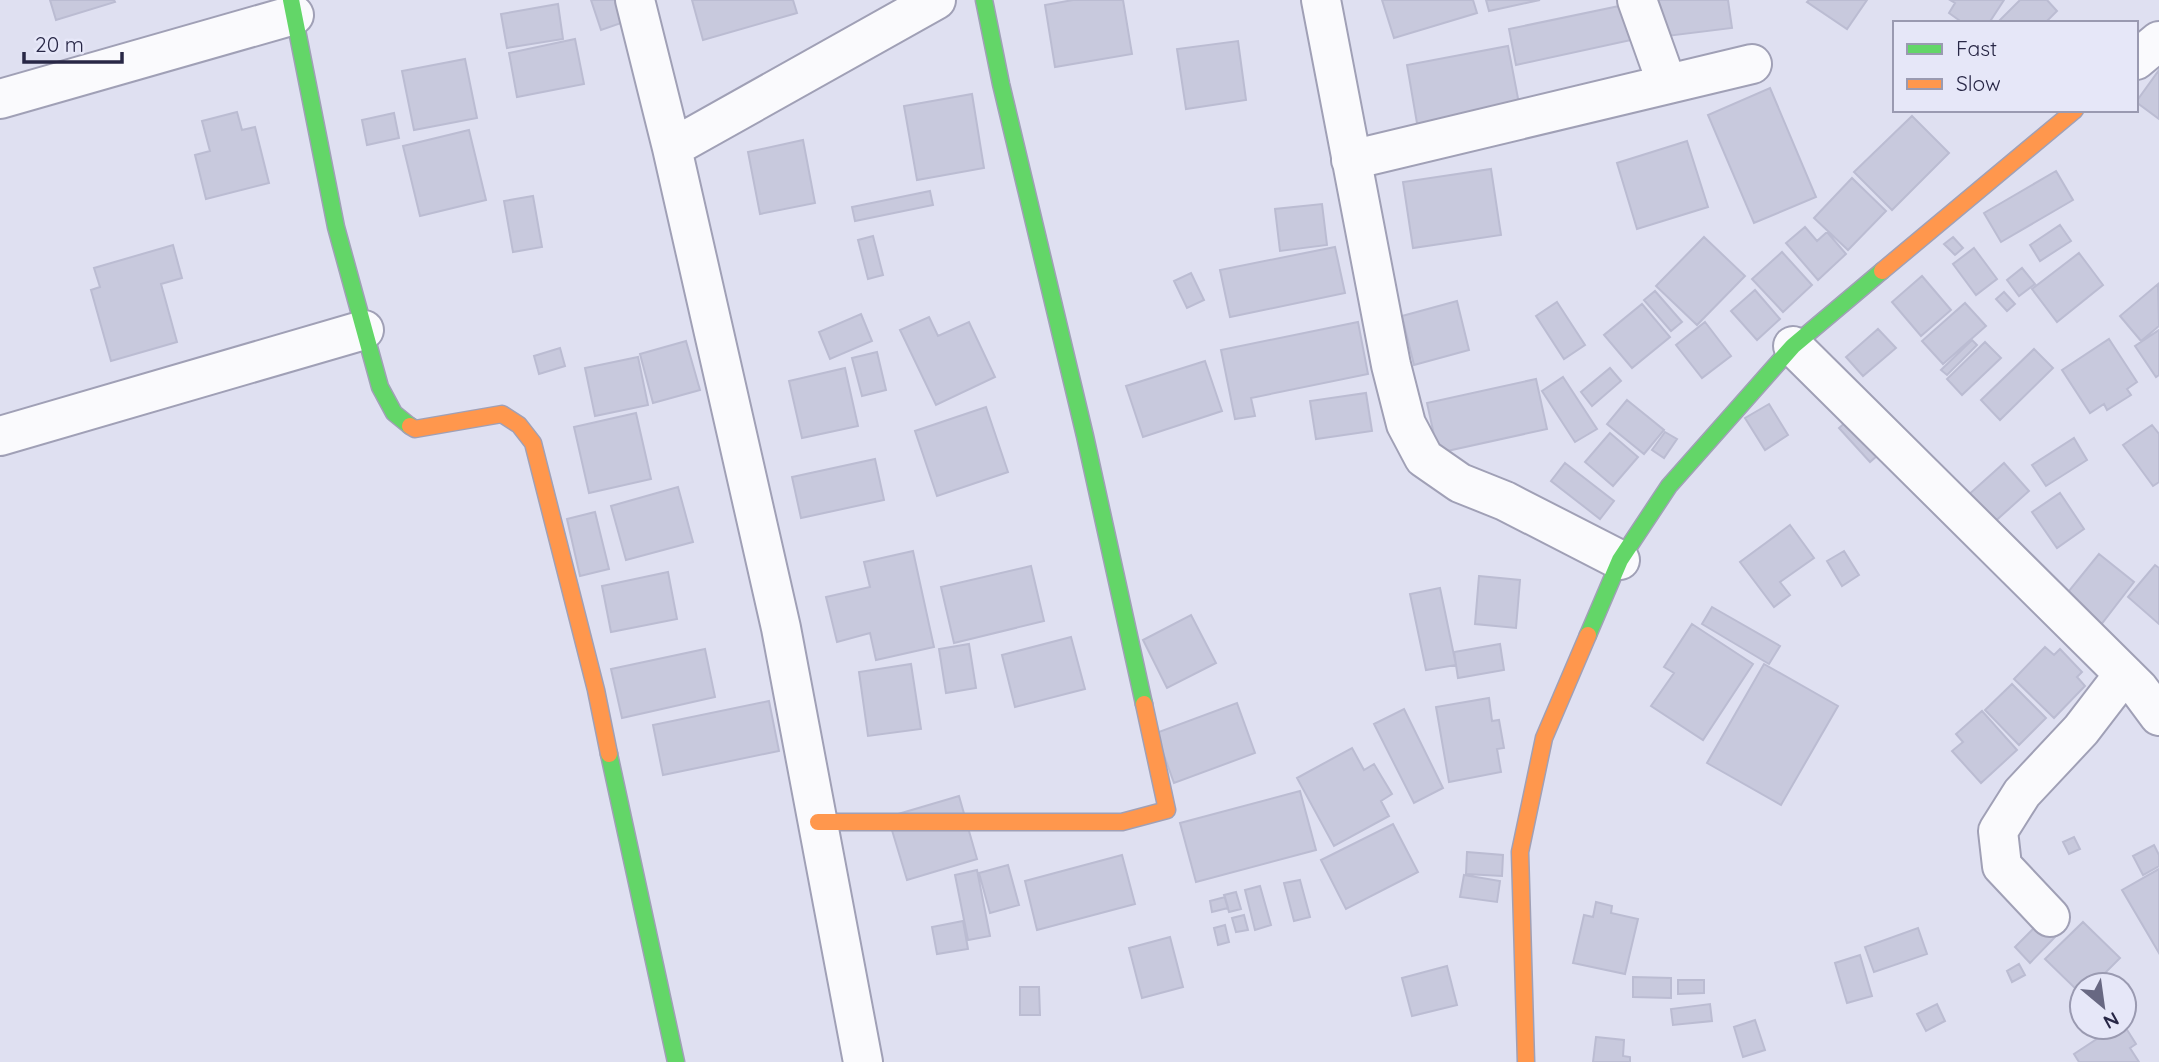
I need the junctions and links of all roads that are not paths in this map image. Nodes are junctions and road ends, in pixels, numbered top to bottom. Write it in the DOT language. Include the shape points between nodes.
graph roads {
  1 [pos="635,0"];
  2 [pos="936,0"];
  3 [pos="984,0"];
  4 [pos="1321,0"];
  5 [pos="1637,0"];
  6 [pos="293,7"];
  7 [pos="2159,41"];
  8 [pos="2138,58"];
  9 [pos="1752,64"];
  10 [pos="1667,84"];
  11 [pos="0,99"];
  12 [pos="2073,112"];
  13 [pos="672,148"];
  14 [pos="1351,160"];
  15 [pos="364,330"];
  16 [pos="1793,346"];
  17 [pos="0,436"];
  18 [pos="1620,560"];
  19 [pos="2124,674"];
  20 [pos="2159,716"];
  21 [pos="818,822"];
  22 [pos="2050,917"];
  23 [pos="676,1062"];
  24 [pos="863,1062"];
  25 [pos="1525,1062"];
  1 -- 13 [label="street"];
  2 -- 13 [label="street"];
  3 -- 21 [label="street" via="1167,810 1122,822"];
  4 -- 14 [label="street"];
  5 -- 10 [label="street"];
  6 -- 11 [label="street"];
  6 -- 15 [label="street" via="336,227"];
  7 -- 8 [label="street"];
  9 -- 10 [label="street"];
  10 -- 14 [label="street"];
  12 -- 16 [label="street"];
  13 -- 21 [label="street" via="781,628"];
  14 -- 18 [label="street" via="1391,365 1406,424 1424,458 1460,483"];
  15 -- 17 [label="street"];
  15 -- 23 [label="street" via="380,387 394,413 415,429 502,414 519,425 533,443 596,690"];
  16 -- 18 [label="street" via="1669,486"];
  16 -- 19 [label="street"];
  18 -- 25 [label="street" via="1544,738 1520,852"];
  19 -- 20 [label="street"];
  19 -- 22 [label="street" via="2081,730 2022,793 1998,831 2002,866"];
  21 -- 24 [label="street"];
}
